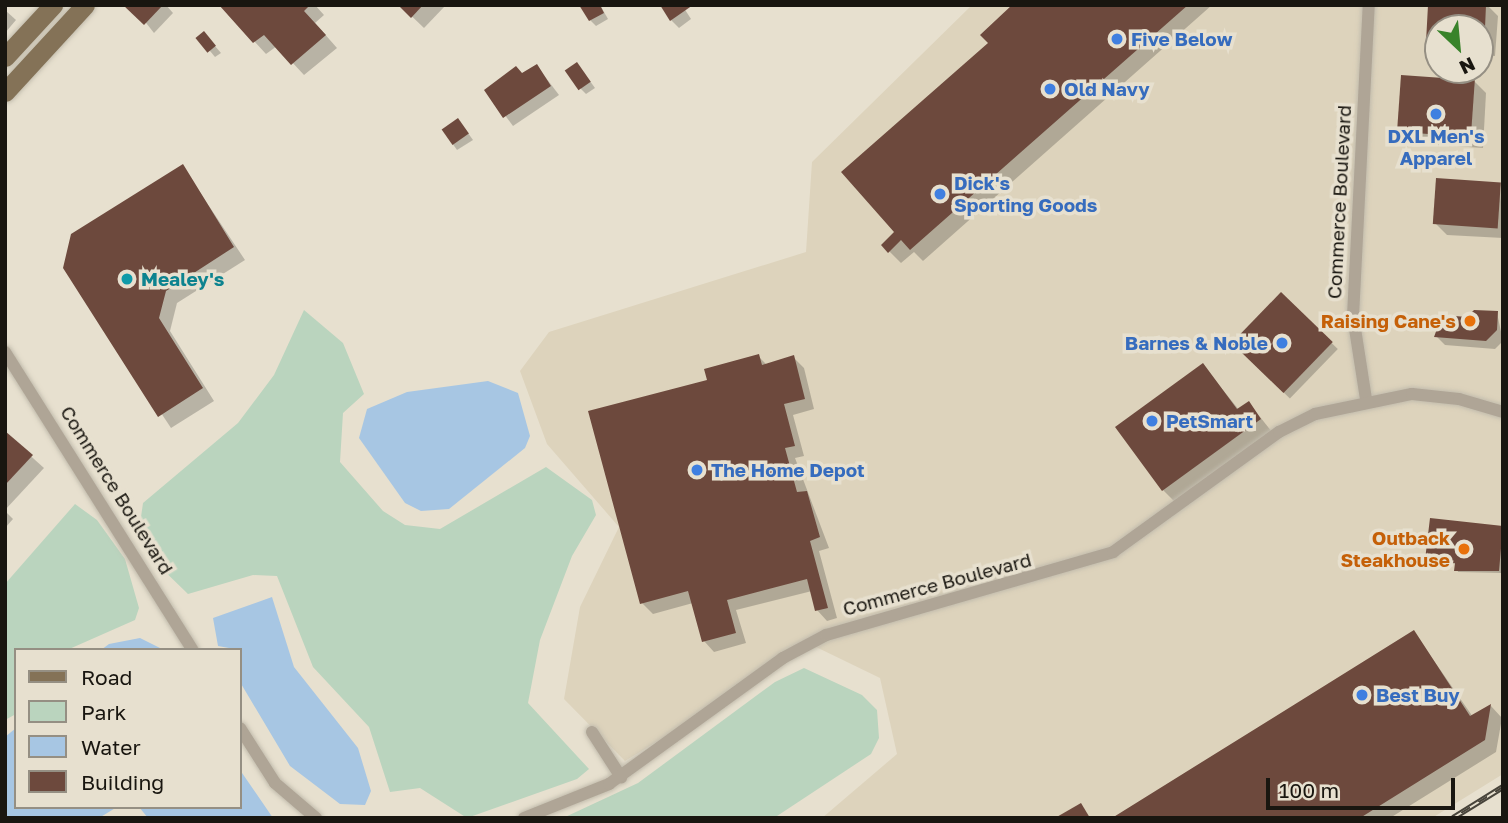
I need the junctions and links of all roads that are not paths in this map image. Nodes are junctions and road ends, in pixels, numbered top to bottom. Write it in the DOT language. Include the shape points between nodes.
graph roads {
  1 [pos="53,5"];
  2 [pos="85,5"];
  3 [pos="1369,5"];
  4 [pos="5,57"];
  5 [pos="5,92"];
  6 [pos="5,352"];
  7 [pos="1366,399"];
  8 [pos="1503,412"];
  9 [pos="192,648"];
  10 [pos="242,731"];
  11 [pos="592,732"];
  12 [pos="621,776"];
  13 [pos="316,818"];
  14 [pos="524,818"];
  1 -- 4 [label="main road"];
  2 -- 5 [label="main road"];
  3 -- 7 [label="street, Commerce Boulevard" via="1353,316"];
  6 -- 9 [label="street, Commerce Boulevard"];
  7 -- 8 [label="street, Commerce Boulevard" via="1437,395"];
  7 -- 12 [label="street, Commerce Boulevard" via="1279,432 1113,552 807,644"];
  10 -- 13 [label="street" via="275,783"];
  11 -- 12 [label="street"];
  12 -- 14 [label="street, Commerce Boulevard"];
}
